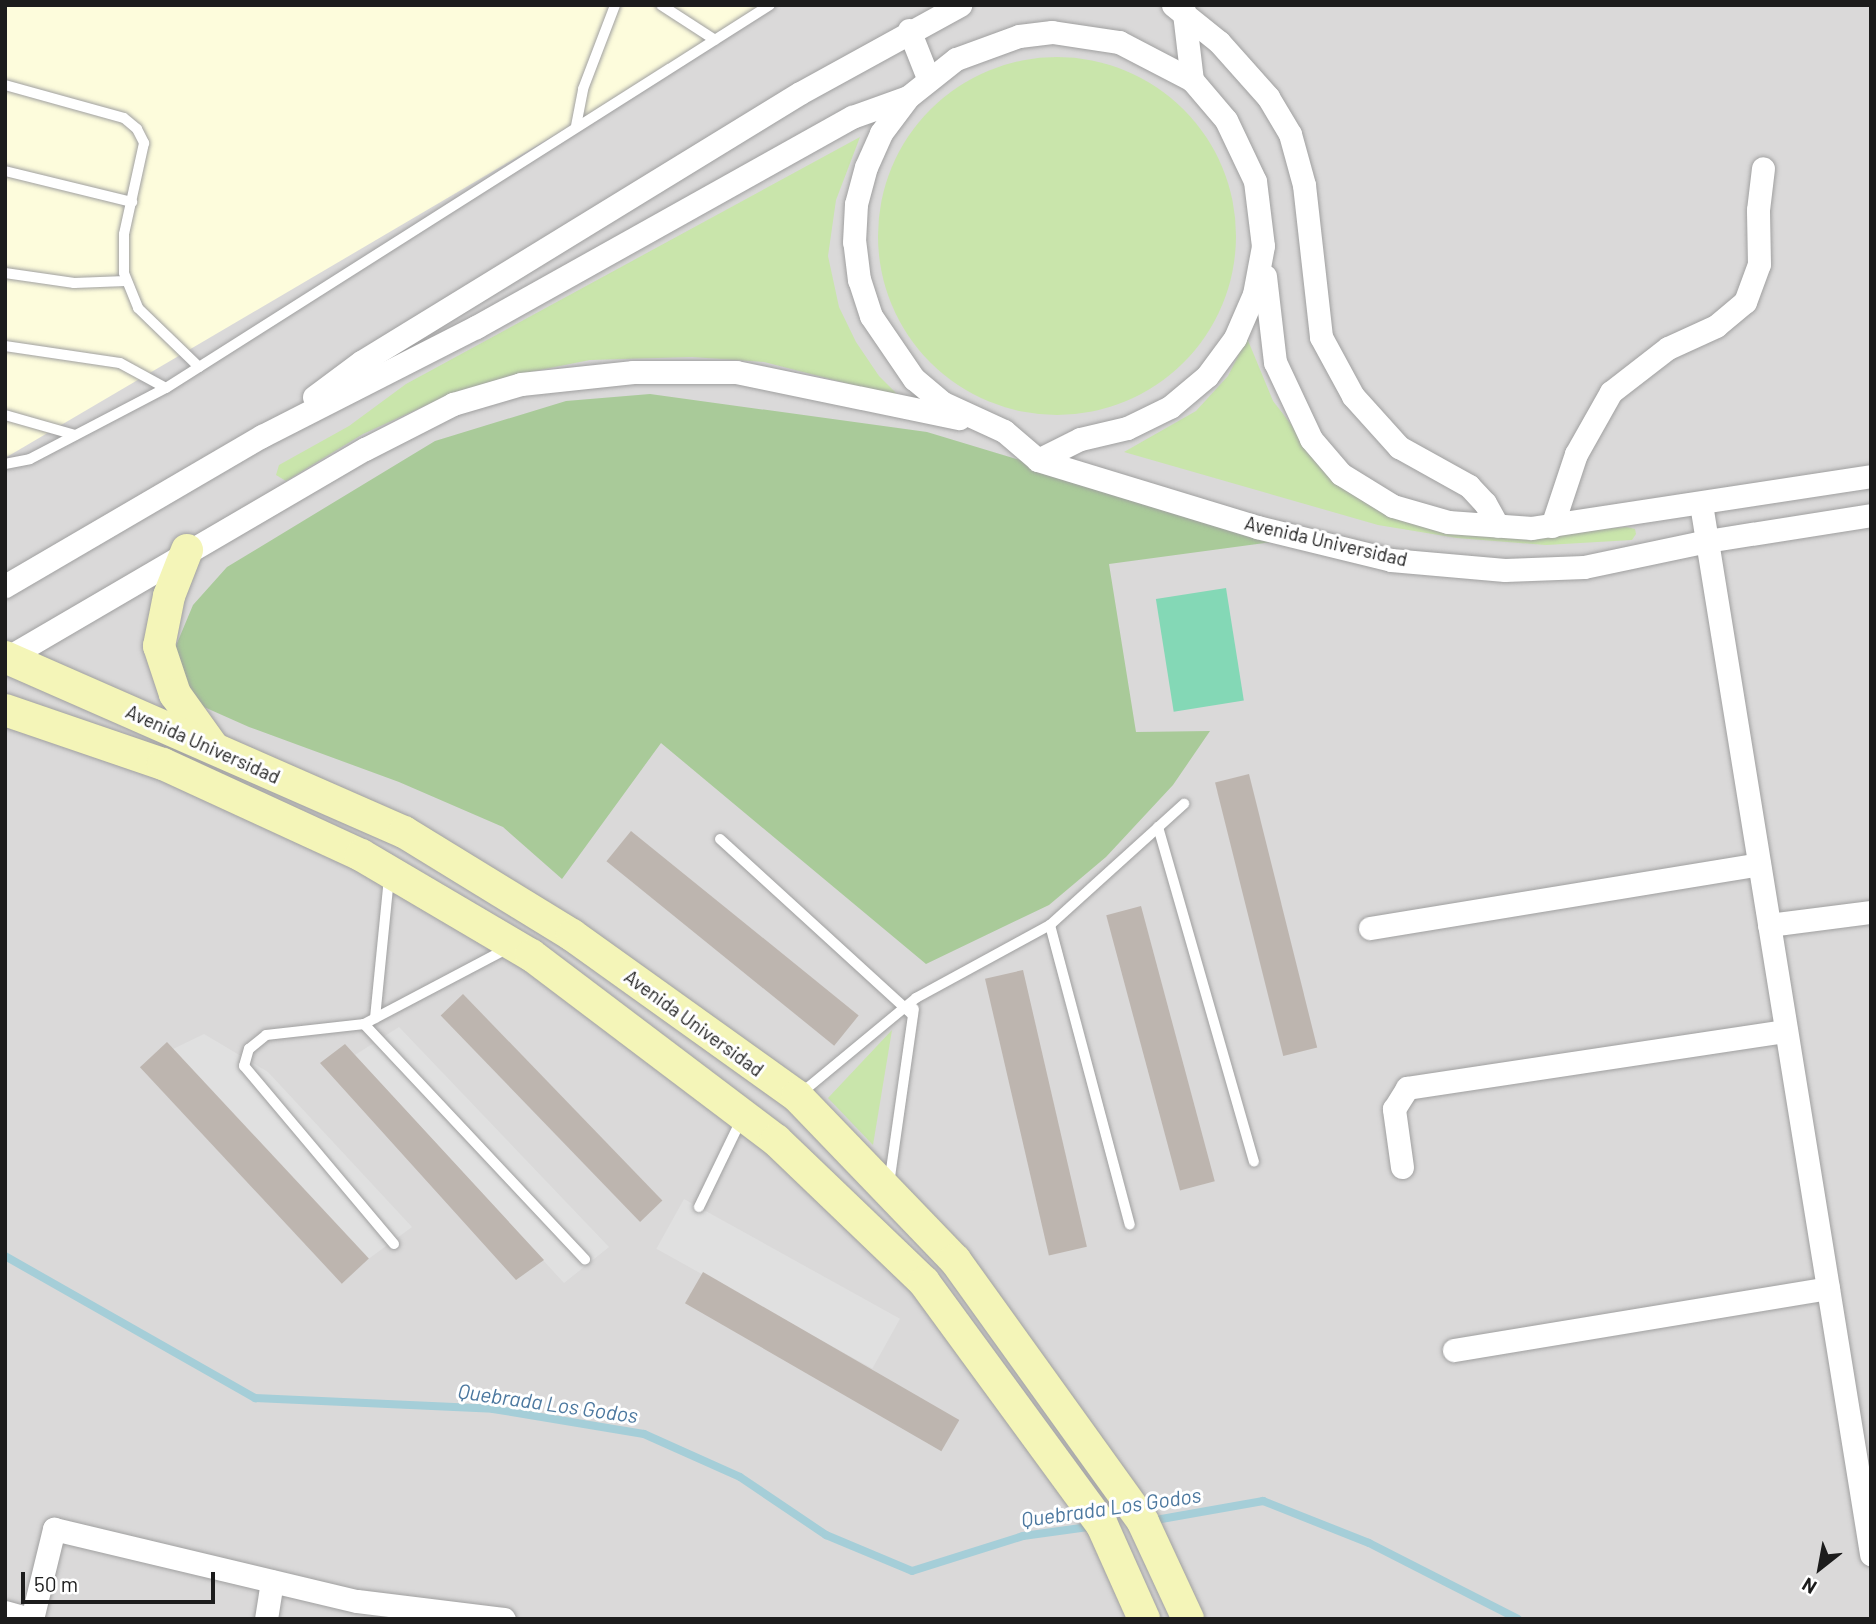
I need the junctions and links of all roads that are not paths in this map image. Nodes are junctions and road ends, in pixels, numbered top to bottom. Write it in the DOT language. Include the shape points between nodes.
graph roads {
  1 [pos="614,5"];
  2 [pos="661,5"];
  3 [pos="770,5"];
  4 [pos="1180,7"];
  5 [pos="948,9"];
  6 [pos="909,30"];
  7 [pos="715,40"];
  8 [pos="928,78"];
  9 [pos="1192,80"];
  10 [pos="5,85"];
  11 [pos="908,97"];
  12 [pos="576,126"];
  13 [pos="1763,168"];
  14 [pos="5,171"];
  15 [pos="132,202"];
  16 [pos="1263,246"];
  17 [pos="5,273"];
  18 [pos="126,281"];
  19 [pos="5,346"];
  20 [pos="200,367"];
  21 [pos="166,388"];
  22 [pos="5,415"];
  23 [pos="977,422"];
  24 [pos="75,436"];
  25 [pos="262,436"];
  26 [pos="1038,460"];
  27 [pos="5,464"];
  28 [pos="1871,476"];
  29 [pos="1701,504"];
  30 [pos="1871,515"];
  31 [pos="1498,526"];
  32 [pos="1552,526"];
  33 [pos="1707,541"];
  34 [pos="187,550"];
  35 [pos="5,586"];
  36 [pos="6,658"];
  37 [pos="5,710"];
  38 [pos="214,748"];
  39 [pos="1184,804"];
  40 [pos="1158,827"];
  41 [pos="720,839"];
  42 [pos="1759,864"];
  43 [pos="389,872"];
  44 [pos="1871,912"];
  45 [pos="1050,925"];
  46 [pos="1769,925"];
  47 [pos="1370,928"];
  48 [pos="513,945"];
  49 [pos="916,998"];
  50 [pos="904,1007"];
  51 [pos="913,1016"];
  52 [pos="375,1018"];
  53 [pos="365,1024"];
  54 [pos="1786,1031"];
  55 [pos="797,1096"];
  56 [pos="743,1116"];
  57 [pos="1254,1161"];
  58 [pos="1402,1167"];
  59 [pos="888,1190"];
  60 [pos="699,1207"];
  61 [pos="1130,1225"];
  62 [pos="394,1244"];
  63 [pos="585,1259"];
  64 [pos="1828,1287"];
  65 [pos="1454,1350"];
  66 [pos="1862,1445"];
  67 [pos="1871,1554"];
  68 [pos="272,1581"];
  69 [pos="5,1612"];
  70 [pos="31,1619"];
  71 [pos="266,1619"];
  72 [pos="504,1619"];
  73 [pos="1144,1619"];
  74 [pos="1188,1619"];
  1 -- 12 [label="lane" via="583,89"];
  2 -- 7 [label="lane"];
  3 -- 7 [label="lane"];
  4 -- 9 [label="street"];
  4 -- 31 [label="street" via="1268,97 1290,134 1304,186 1321,337 1353,396 1399,447 1469,486"];
  5 -- 6 [label="street"];
  6 -- 8 [label="street"];
  6 -- 25 [label="street" via="361,362"];
  7 -- 12 [label="lane"];
  8 -- 9 [label="street" via="986,45 1052,32 1119,42"];
  8 -- 11 [label="street"];
  9 -- 16 [label="street" via="1226,120 1255,181"];
  10 -- 15 [label="lane" via="131,123 144,143"];
  11 -- 23 [label="street" via="881,133 856,204 859,280 871,316 914,379"];
  11 -- 25 [label="street" via="852,117 476,327"];
  12 -- 20 [label="lane"];
  13 -- 32 [label="street" via="1759,264 1745,302 1716,326 1668,348 1611,392 1576,454"];
  14 -- 15 [label="lane"];
  15 -- 18 [label="lane" via="122,247"];
  16 -- 26 [label="street" via="1254,294 1236,338 1207,376 1170,407 1127,428 1080,439"];
  16 -- 31 [label="street" via="1275,362 1311,439 1341,474 1393,506 1447,522"];
  17 -- 18 [label="lane" via="74,283"];
  18 -- 20 [label="lane" via="138,308"];
  19 -- 21 [label="lane" via="120,363"];
  20 -- 21 [label="lane"];
  21 -- 24 [label="lane"];
  22 -- 24 [label="lane"];
  23 -- 26 [label="street" via="1003,431"];
  23 -- 34 [label="street" via="736,372 633,372 521,384 453,404"];
  24 -- 27 [label="lane" via="30,459"];
  25 -- 35 [label="street"];
  26 -- 33 [label="street, Avenida Universidad" via="1257,527 1391,560 1504,570 1584,567"];
  28 -- 29 [label="street"];
  29 -- 32 [label="street"];
  29 -- 33 [label="street"];
  30 -- 33 [label="street, Avenida Universidad"];
  31 -- 32 [label="street"];
  33 -- 42 [label="street"];
  34 -- 36 [label="street"];
  34 -- 38 [label="street" via="169,596 159,646 175,694"];
  36 -- 38 [label="street, Avenida Universidad"];
  37 -- 43 [label="street, Avenida Universidad" via="163,764"];
  38 -- 55 [label="street, Avenida Universidad" via="404,832 572,935"];
  39 -- 40 [label="lane"];
  40 -- 45 [label="lane"];
  40 -- 57 [label="lane"];
  41 -- 50 [label="lane"];
  42 -- 46 [label="street"];
  42 -- 47 [label="street"];
  43 -- 48 [label="street, Avenida Universidad"];
  43 -- 52 [label="lane"];
  44 -- 46 [label="street"];
  45 -- 49 [label="lane"];
  45 -- 61 [label="lane"];
  46 -- 54 [label="street"];
  48 -- 52 [label="lane"];
  48 -- 56 [label="street, Avenida Universidad"];
  49 -- 50 [label="lane"];
  49 -- 51 [label="lane"];
  50 -- 51 [label="lane"];
  50 -- 55 [label="lane"];
  51 -- 59 [label="lane"];
  52 -- 53 [label="lane"];
  53 -- 62 [label="lane" via="266,1035 249,1049 244,1066"];
  53 -- 63 [label="lane"];
  54 -- 58 [label="street" via="1407,1088 1394,1109"];
  54 -- 64 [label="street"];
  55 -- 59 [label="street, Avenida Universidad"];
  56 -- 60 [label="lane"];
  56 -- 73 [label="street, Avenida Universidad" via="776,1140 925,1282 1102,1524"];
  59 -- 74 [label="street, Avenida Universidad" via="955,1260 1143,1522"];
  64 -- 65 [label="street"];
  64 -- 66 [label="street"];
  66 -- 67 [label="street"];
  68 -- 70 [label="street" via="54,1529"];
  68 -- 71 [label="street"];
  68 -- 72 [label="street" via="357,1601"];
  69 -- 70 [label="street"];
}
